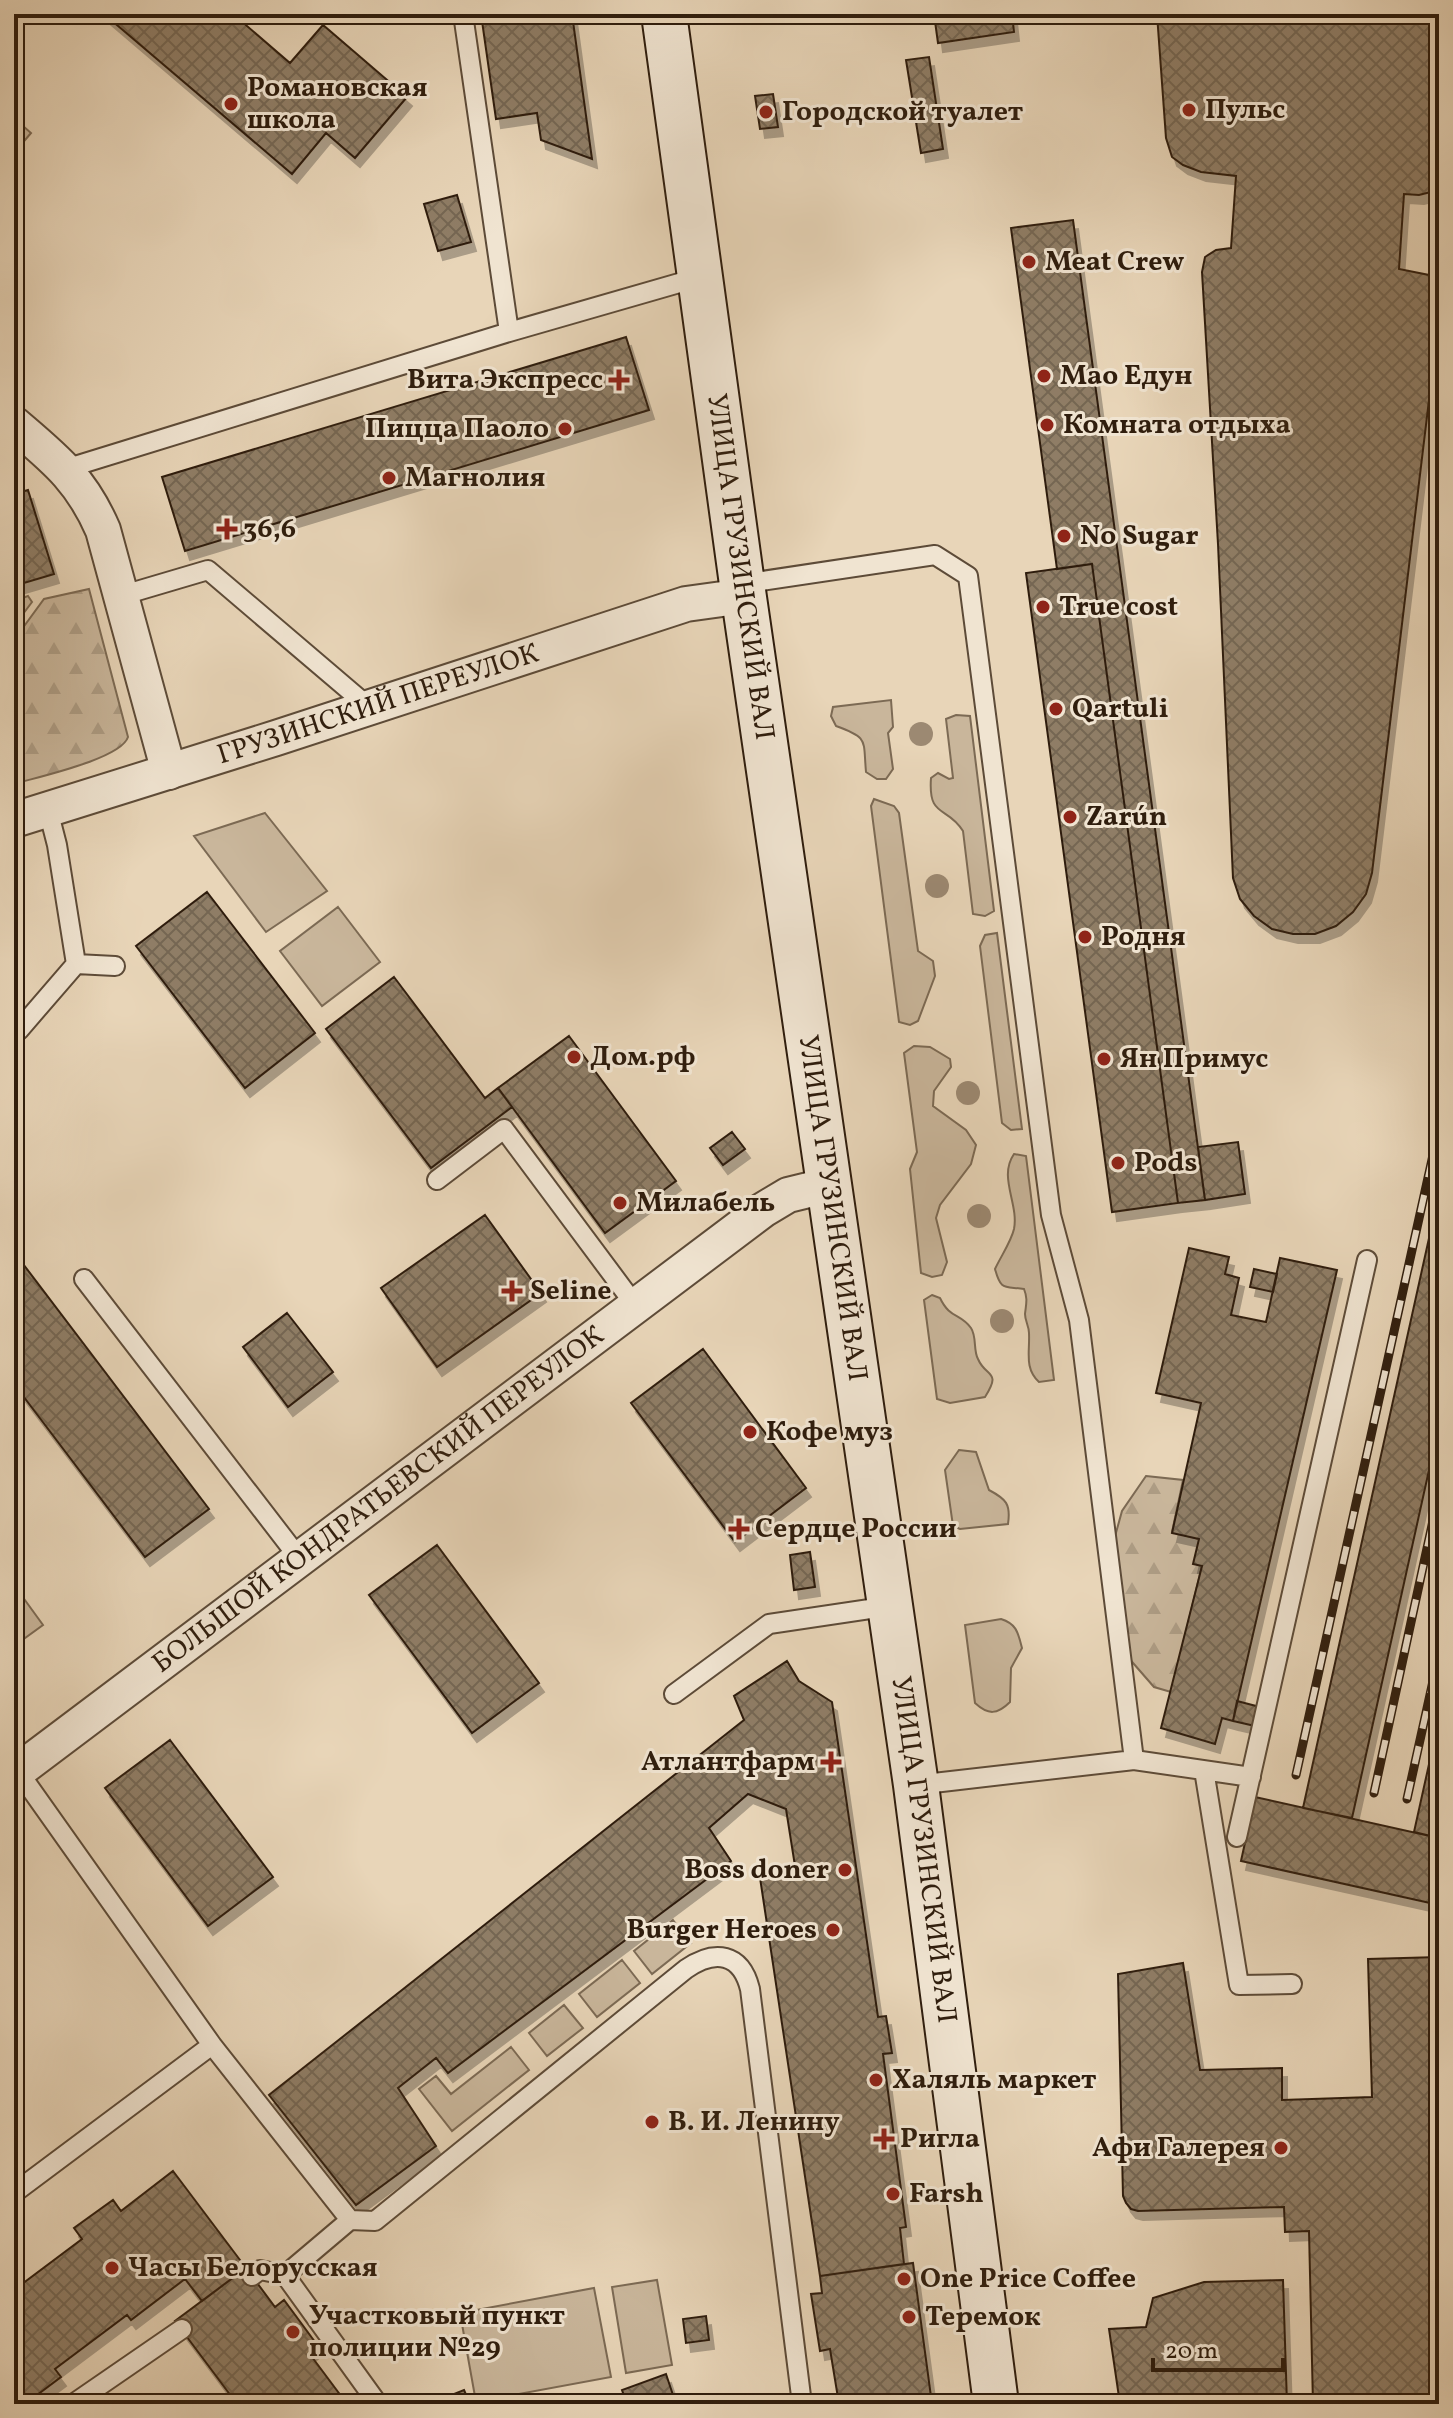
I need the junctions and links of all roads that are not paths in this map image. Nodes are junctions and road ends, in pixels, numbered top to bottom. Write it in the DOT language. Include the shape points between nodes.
graph roads {
  1 [pos="463,14"];
  2 [pos="664,14"];
  3 [pos="700,277"];
  4 [pos="509,332"];
  5 [pos="14,424"];
  6 [pos="65,469"];
  7 [pos="743,590"];
  8 [pos="120,596"];
  9 [pos="370,708"];
  10 [pos="169,772"];
  11 [pos="48,810"];
  12 [pos="14,820"];
  13 [pos="76,964"];
  14 [pos="115,966"];
  15 [pos="14,1032"];
  16 [pos="437,1180"];
  17 [pos="829,1185"];
  18 [pos="1367,1260"];
  19 [pos="84,1279"];
  20 [pos="635,1305"];
  21 [pos="299,1558"];
  22 [pos="890,1606"];
  23 [pos="674,1694"];
  24 [pos="1134,1760"];
  25 [pos="1204,1770"];
  26 [pos="16,1773"];
  27 [pos="1251,1777"];
  28 [pos="916,1785"];
  29 [pos="1237,1837"];
  30 [pos="1292,1984"];
  31 [pos="212,2045"];
  32 [pos="14,2193"];
  33 [pos="350,2220"];
  34 [pos="285,2275"];
  35 [pos="252,2276"];
  36 [pos="182,2329"];
  37 [pos="73,2404"];
  38 [pos="378,2404"];
  39 [pos="802,2404"];
  40 [pos="996,2404"];
  1 -- 4 [label="lane"];
  2 -- 3 [label="main road, УЛИЦА ГРУЗИНСКИЙ ВАЛ"];
  3 -- 4 [label="lane"];
  3 -- 7 [label="main road, УЛИЦА ГРУЗИНСКИЙ ВАЛ"];
  4 -- 6 [label="lane"];
  5 -- 6 [label="street"];
  6 -- 8 [label="street" via="89,498"];
  7 -- 9 [label="street, ГРУЗИНСКИЙ ПЕРЕУЛОК"];
  7 -- 17 [label="main road, УЛИЦА ГРУЗИНСКИЙ ВАЛ"];
  7 -- 24 [label="lane" via="935,555 968,576 1051,1215 1079,1320"];
  8 -- 9 [label="lane" via="208,570"];
  8 -- 10 [label="street"];
  9 -- 10 [label="street, ГРУЗИНСКИЙ ПЕРЕУЛОК"];
  10 -- 11 [label="street, ГРУЗИНСКИЙ ПЕРЕУЛОК"];
  11 -- 12 [label="street, ГРУЗИНСКИЙ ПЕРЕУЛОК"];
  11 -- 13 [label="lane"];
  13 -- 14 [label="lane"];
  13 -- 15 [label="lane"];
  16 -- 20 [label="lane" via="504,1129"];
  17 -- 20 [label="street, БОЛЬШОЙ КОНДРАТЬЕВСКИЙ ПЕРЕУЛОК" via="788,1195 763,1210"];
  17 -- 22 [label="main road, УЛИЦА ГРУЗИНСКИЙ ВАЛ"];
  18 -- 27 [label="lane"];
  19 -- 21 [label="lane"];
  20 -- 21 [label="street, БОЛЬШОЙ КОНДРАТЬЕВСКИЙ ПЕРЕУЛОК"];
  21 -- 26 [label="street, БОЛЬШОЙ КОНДРАТЬЕВСКИЙ ПЕРЕУЛОК"];
  22 -- 23 [label="lane" via="769,1624"];
  22 -- 28 [label="main road, УЛИЦА ГРУЗИНСКИЙ ВАЛ"];
  24 -- 25 [label="lane"];
  24 -- 28 [label="lane"];
  25 -- 27 [label="lane"];
  25 -- 30 [label="lane" via="1239,1985"];
  26 -- 31 [label="lane"];
  27 -- 29 [label="lane"];
  28 -- 40 [label="main road, УЛИЦА ГРУЗИНСКИЙ ВАЛ"];
  31 -- 32 [label="lane"];
  31 -- 33 [label="lane"];
  33 -- 34 [label="lane"];
  33 -- 39 [label="lane" via="375,2221 697,1962 732,1960 742,1967 750,1989"];
  34 -- 35 [label="lane" via="260,2270"];
  34 -- 38 [label="lane"];
  36 -- 37 [label="lane"];
}
